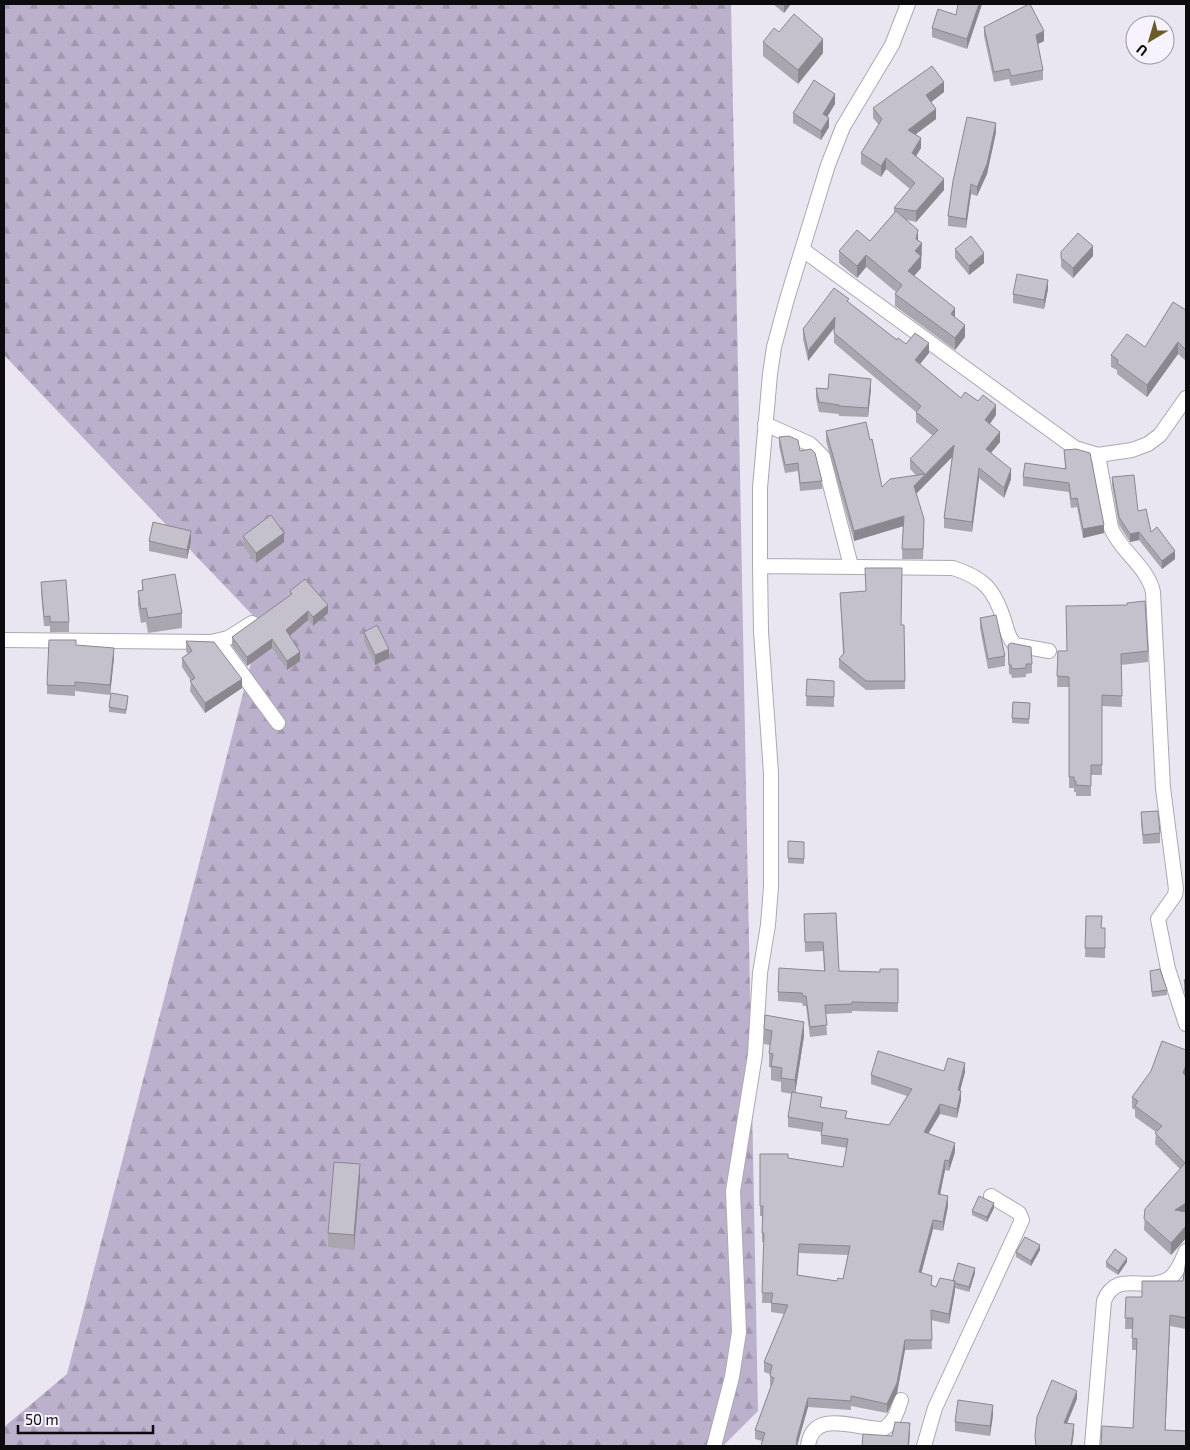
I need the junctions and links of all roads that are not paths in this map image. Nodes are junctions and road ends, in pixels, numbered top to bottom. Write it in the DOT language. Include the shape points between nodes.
graph roads {
  1 [pos="908,4"];
  2 [pos="803,250"];
  3 [pos="1186,398"];
  4 [pos="765,424"];
  5 [pos="1098,455"];
  6 [pos="760,566"];
  7 [pos="851,566"];
  8 [pos="252,623"];
  9 [pos="4,640"];
  10 [pos="219,642"];
  11 [pos="1049,650"];
  12 [pos="278,723"];
  13 [pos="1186,1024"];
  14 [pos="991,1196"];
  15 [pos="1186,1252"];
  16 [pos="900,1400"];
  17 [pos="714,1446"];
  18 [pos="808,1446"];
  19 [pos="924,1446"];
  20 [pos="1092,1446"];
  1 -- 2 [label="street" via="881,66 840,136 821,185"];
  2 -- 4 [label="street" via="774,347"];
  2 -- 5 [label="street" via="1064,441"];
  3 -- 5 [label="street" via="1160,435 1148,444"];
  4 -- 6 [label="street" via="760,488"];
  4 -- 7 [label="street" via="810,444 823,457"];
  5 -- 13 [label="street" via="1115,538 1148,577 1154,592 1163,788 1176,889 1158,919 1168,969"];
  6 -- 7 [label="street"];
  6 -- 17 [label="street" via="761,632 771,773 771,887 760,973 755,1055 733,1191 739,1332 732,1377"];
  7 -- 11 [label="street" via="953,568 973,574 994,595 1010,640 1021,647"];
  8 -- 10 [label="street"];
  9 -- 10 [label="street"];
  10 -- 12 [label="street"];
  14 -- 19 [label="street" via="1019,1213 1022,1220 935,1408"];
  15 -- 20 [label="street" via="1176,1270 1165,1280 1113,1286 1107,1292"];
  16 -- 18 [label="street" via="895,1417 883,1429 828,1422 814,1429"];
}
